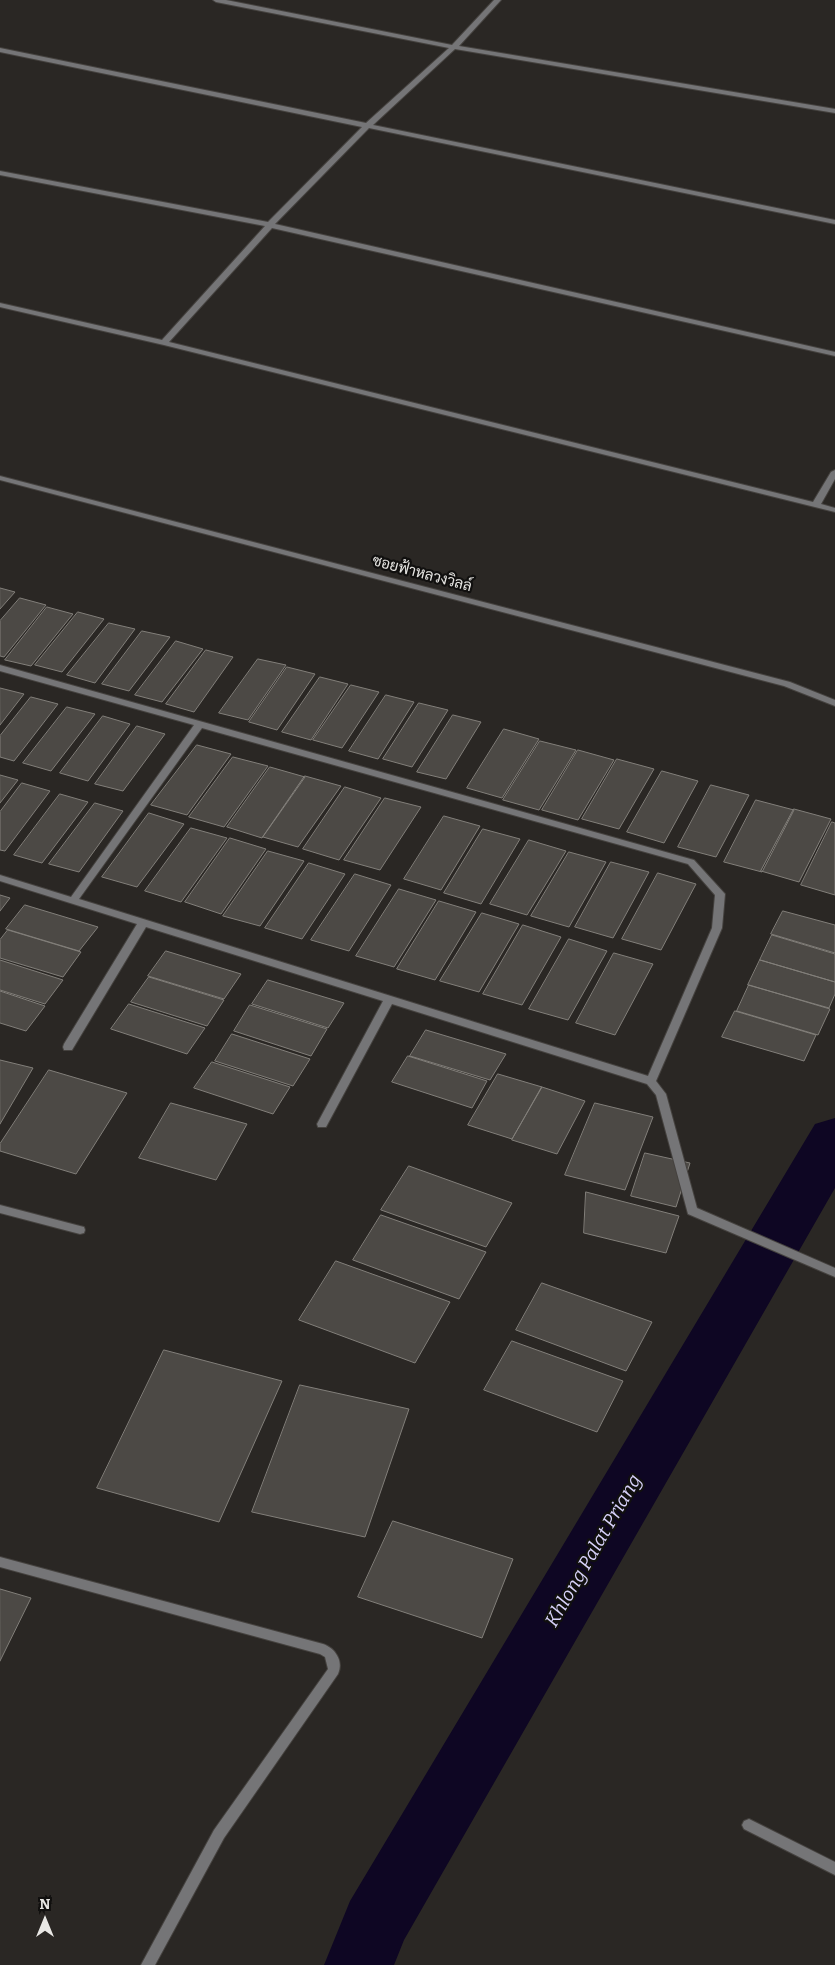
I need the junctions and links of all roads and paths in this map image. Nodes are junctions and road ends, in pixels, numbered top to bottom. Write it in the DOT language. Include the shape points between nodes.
graph roads {
  1 [pos="216,0"];
  2 [pos="498,0"];
  3 [pos="454,47"];
  4 [pos="0,50"];
  5 [pos="835,111"];
  6 [pos="367,126"];
  7 [pos="0,173"];
  8 [pos="835,222"];
  9 [pos="270,225"];
  10 [pos="0,306"];
  11 [pos="164,343"];
  12 [pos="835,354"];
  13 [pos="835,472"];
  14 [pos="0,478"];
  15 [pos="816,505"];
  16 [pos="835,510"];
  17 [pos="0,668"];
  18 [pos="835,703"];
  19 [pos="200,724"];
  20 [pos="0,878"];
  21 [pos="72,901"];
  22 [pos="143,923"];
  23 [pos="389,1000"];
  24 [pos="68,1047"];
  25 [pos="651,1081"];
  26 [pos="322,1124"];
  27 [pos="0,1209"];
  28 [pos="80,1230"];
  29 [pos="832,1272"];
  30 [pos="0,1562"];
  31 [pos="749,1825"];
  32 [pos="835,1869"];
  33 [pos="148,1965"];
  1 -- 3 [label="street"];
  2 -- 3 [label="street"];
  3 -- 5 [label="street"];
  3 -- 6 [label="street"];
  4 -- 6 [label="street"];
  6 -- 8 [label="street"];
  6 -- 9 [label="street"];
  7 -- 9 [label="street"];
  9 -- 11 [label="street"];
  9 -- 12 [label="street"];
  10 -- 11 [label="street"];
  11 -- 15 [label="street"];
  13 -- 15 [label="street"];
  14 -- 18 [label="street, ซอยฟ้าหลวงวิลล์" via="787,684"];
  15 -- 16 [label="street"];
  17 -- 19 [label="street"];
  19 -- 21 [label="street"];
  19 -- 25 [label="street" via="692,862 720,894 717,928"];
  20 -- 21 [label="street"];
  21 -- 22 [label="street"];
  22 -- 23 [label="street"];
  22 -- 24 [label="street"];
  23 -- 25 [label="street"];
  23 -- 26 [label="street"];
  25 -- 29 [label="street" via="662,1094 692,1211"];
  27 -- 28 [label="street"];
  30 -- 33 [label="street" via="323,1648 330,1654 334,1670 220,1834"];
  31 -- 32 [label="street"];
}
